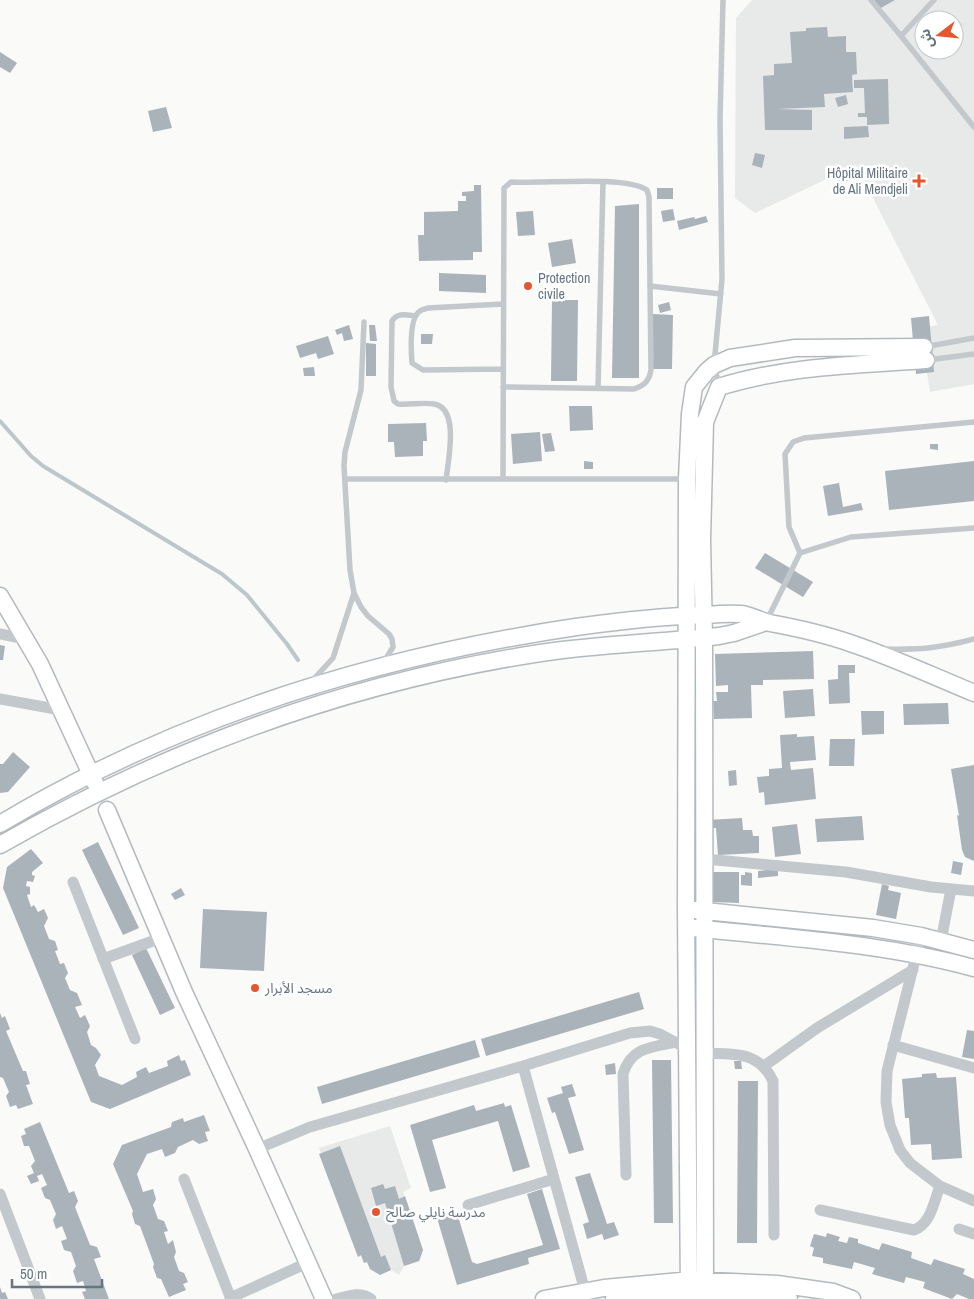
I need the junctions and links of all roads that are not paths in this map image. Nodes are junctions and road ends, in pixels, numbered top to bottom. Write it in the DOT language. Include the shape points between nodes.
graph roads {
  1 [pos="723,0"];
  2 [pos="870,0"];
  3 [pos="934,0"];
  4 [pos="901,36"];
  5 [pos="974,127"];
  6 [pos="603,182"];
  7 [pos="650,286"];
  8 [pos="721,294"];
  9 [pos="504,304"];
  10 [pos="416,316"];
  11 [pos="364,322"];
  12 [pos="974,338"];
  13 [pos="924,354"];
  14 [pos="974,354"];
  15 [pos="714,365"];
  16 [pos="503,369"];
  17 [pos="503,387"];
  18 [pos="719,387"];
  19 [pos="598,388"];
  20 [pos="974,422"];
  21 [pos="687,479"];
  22 [pos="345,480"];
  23 [pos="446,480"];
  24 [pos="503,480"];
  25 [pos="974,528"];
  26 [pos="800,552"];
  27 [pos="354,592"];
  28 [pos="0,596"];
  29 [pos="688,614"];
  30 [pos="704,615"];
  31 [pos="766,622"];
  32 [pos="0,634"];
  33 [pos="704,638"];
  34 [pos="25,639"];
  35 [pos="688,639"];
  36 [pos="974,639"];
  37 [pos="867,649"];
  38 [pos="381,666"];
  39 [pos="307,688"];
  40 [pos="974,693"];
  41 [pos="0,699"];
  42 [pos="61,710"];
  43 [pos="90,773"];
  44 [pos="99,792"];
  45 [pos="107,810"];
  46 [pos="0,824"];
  47 [pos="0,845"];
  48 [pos="705,858"];
  49 [pos="73,882"];
  50 [pos="952,889"];
  51 [pos="974,891"];
  52 [pos="686,909"];
  53 [pos="704,911"];
  54 [pos="686,927"];
  55 [pos="704,929"];
  56 [pos="921,936"];
  57 [pos="161,938"];
  58 [pos="942,941"];
  59 [pos="974,950"];
  60 [pos="103,959"];
  61 [pos="915,962"];
  62 [pos="974,968"];
  63 [pos="135,1039"];
  64 [pos="682,1045"];
  65 [pos="893,1045"];
  66 [pos="705,1053"];
  67 [pos="522,1066"];
  68 [pos="764,1066"];
  69 [pos="974,1068"];
  70 [pos="257,1149"];
  71 [pos="626,1175"];
  72 [pos="184,1179"];
  73 [pos="554,1179"];
  74 [pos="940,1186"];
  75 [pos="0,1194"];
  76 [pos="974,1201"];
  77 [pos="468,1206"];
  78 [pos="820,1210"];
  79 [pos="959,1229"];
  80 [pos="974,1234"];
  81 [pos="774,1235"];
  82 [pos="307,1262"];
  83 [pos="585,1291"];
  84 [pos="697,1291"];
  85 [pos="40,1299"];
  86 [pos="230,1299"];
  87 [pos="324,1299"];
  88 [pos="336,1299"];
  89 [pos="371,1299"];
  90 [pos="544,1299"];
  91 [pos="618,1299"];
  92 [pos="789,1299"];
  93 [pos="852,1299"];
  1 -- 8 [label="lane"];
  2 -- 4 [label="lane"];
  3 -- 4 [label="lane"];
  4 -- 5 [label="lane"];
  6 -- 7 [label="lane" via="622,182 647,190"];
  6 -- 9 [label="lane" via="511,182 504,188"];
  6 -- 19 [label="lane"];
  7 -- 8 [label="lane"];
  7 -- 19 [label="lane" via="649,380 634,389"];
  8 -- 15 [label="lane"];
  9 -- 10 [label="lane" via="428,308"];
  9 -- 16 [label="lane"];
  10 -- 16 [label="lane" via="411,350 412,363 417,368"];
  10 -- 23 [label="lane" via="400,314 392,321 391,387 394,401 398,404 435,404 445,409 449,417 450,437"];
  11 -- 22 [label="lane" via="361,390 345,452"];
  12 -- 13 [label="lane"];
  13 -- 14 [label="lane"];
  13 -- 15 [label="main road" via="795,348 730,358"];
  13 -- 18 [label="main road" via="806,368"];
  15 -- 18 [label="lane"];
  15 -- 21 [label="main road" via="694,388"];
  16 -- 17 [label="lane"];
  17 -- 19 [label="lane"];
  17 -- 24 [label="lane"];
  18 -- 30 [label="main road" via="705,422"];
  20 -- 26 [label="lane" via="804,438 793,442 785,454 789,527"];
  21 -- 24 [label="lane"];
  21 -- 29 [label="main road"];
  22 -- 23 [label="lane"];
  22 -- 27 [label="lane"];
  23 -- 24 [label="lane"];
  25 -- 26 [label="lane" via="851,537"];
  26 -- 31 [label="lane"];
  27 -- 38 [label="lane" via="365,612 392,639 393,647"];
  27 -- 39 [label="lane" via="333,658"];
  28 -- 34 [label="main road"];
  29 -- 30 [label="main road"];
  29 -- 35 [label="main road"];
  29 -- 38 [label="main road" via="533,633"];
  30 -- 31 [label="main road" via="745,614"];
  30 -- 33 [label="main road"];
  31 -- 33 [label="main road" via="734,633"];
  31 -- 37 [label="main road"];
  32 -- 34 [label="street"];
  33 -- 35 [label="main road"];
  33 -- 48 [label="main road"];
  34 -- 42 [label="main road"];
  35 -- 44 [label="main road" via="535,654 385,685 239,730"];
  35 -- 52 [label="main road"];
  36 -- 37 [label="lane" via="922,650"];
  37 -- 40 [label="main road"];
  38 -- 39 [label="main road"];
  39 -- 43 [label="main road" via="233,712"];
  41 -- 42 [label="street"];
  42 -- 43 [label="main road"];
  43 -- 44 [label="main road"];
  43 -- 46 [label="main road"];
  44 -- 45 [label="street"];
  44 -- 47 [label="main road"];
  45 -- 57 [label="main road"];
  48 -- 50 [label="street" via="846,872"];
  48 -- 53 [label="main road"];
  49 -- 60 [label="street"];
  50 -- 51 [label="street"];
  50 -- 58 [label="street"];
  52 -- 53 [label="main road"];
  52 -- 54 [label="main road"];
  53 -- 55 [label="main road"];
  53 -- 56 [label="main road"];
  54 -- 55 [label="main road"];
  54 -- 64 [label="main road"];
  55 -- 61 [label="main road" via="809,940"];
  55 -- 66 [label="main road"];
  56 -- 58 [label="main road"];
  56 -- 61 [label="street"];
  57 -- 60 [label="street"];
  57 -- 70 [label="main road"];
  58 -- 59 [label="main road"];
  60 -- 63 [label="street"];
  61 -- 62 [label="main road"];
  61 -- 65 [label="street"];
  61 -- 68 [label="street"];
  64 -- 67 [label="street" via="655,1032 639,1032"];
  64 -- 71 [label="street" via="642,1049 625,1066"];
  64 -- 84 [label="main road"];
  65 -- 69 [label="street"];
  65 -- 74 [label="street" via="887,1071 886,1102 890,1125 900,1150 910,1163"];
  66 -- 68 [label="street" via="746,1056"];
  66 -- 84 [label="main road"];
  67 -- 70 [label="street" via="310,1127"];
  67 -- 73 [label="street"];
  68 -- 81 [label="street" via="774,1088"];
  70 -- 82 [label="main road"];
  72 -- 86 [label="street"];
  73 -- 77 [label="street"];
  73 -- 83 [label="street"];
  74 -- 76 [label="street"];
  74 -- 78 [label="street" via="928,1218 914,1230"];
  75 -- 85 [label="street"];
  79 -- 80 [label="street"];
  82 -- 86 [label="street"];
  82 -- 87 [label="main road"];
  83 -- 84 [label="main road" via="604,1288"];
  83 -- 90 [label="main road"];
  84 -- 91 [label="main road"];
  84 -- 92 [label="main road"];
  84 -- 93 [label="main road" via="777,1284 833,1292"];
  88 -- 89 [label="street" via="355,1294"];
}
